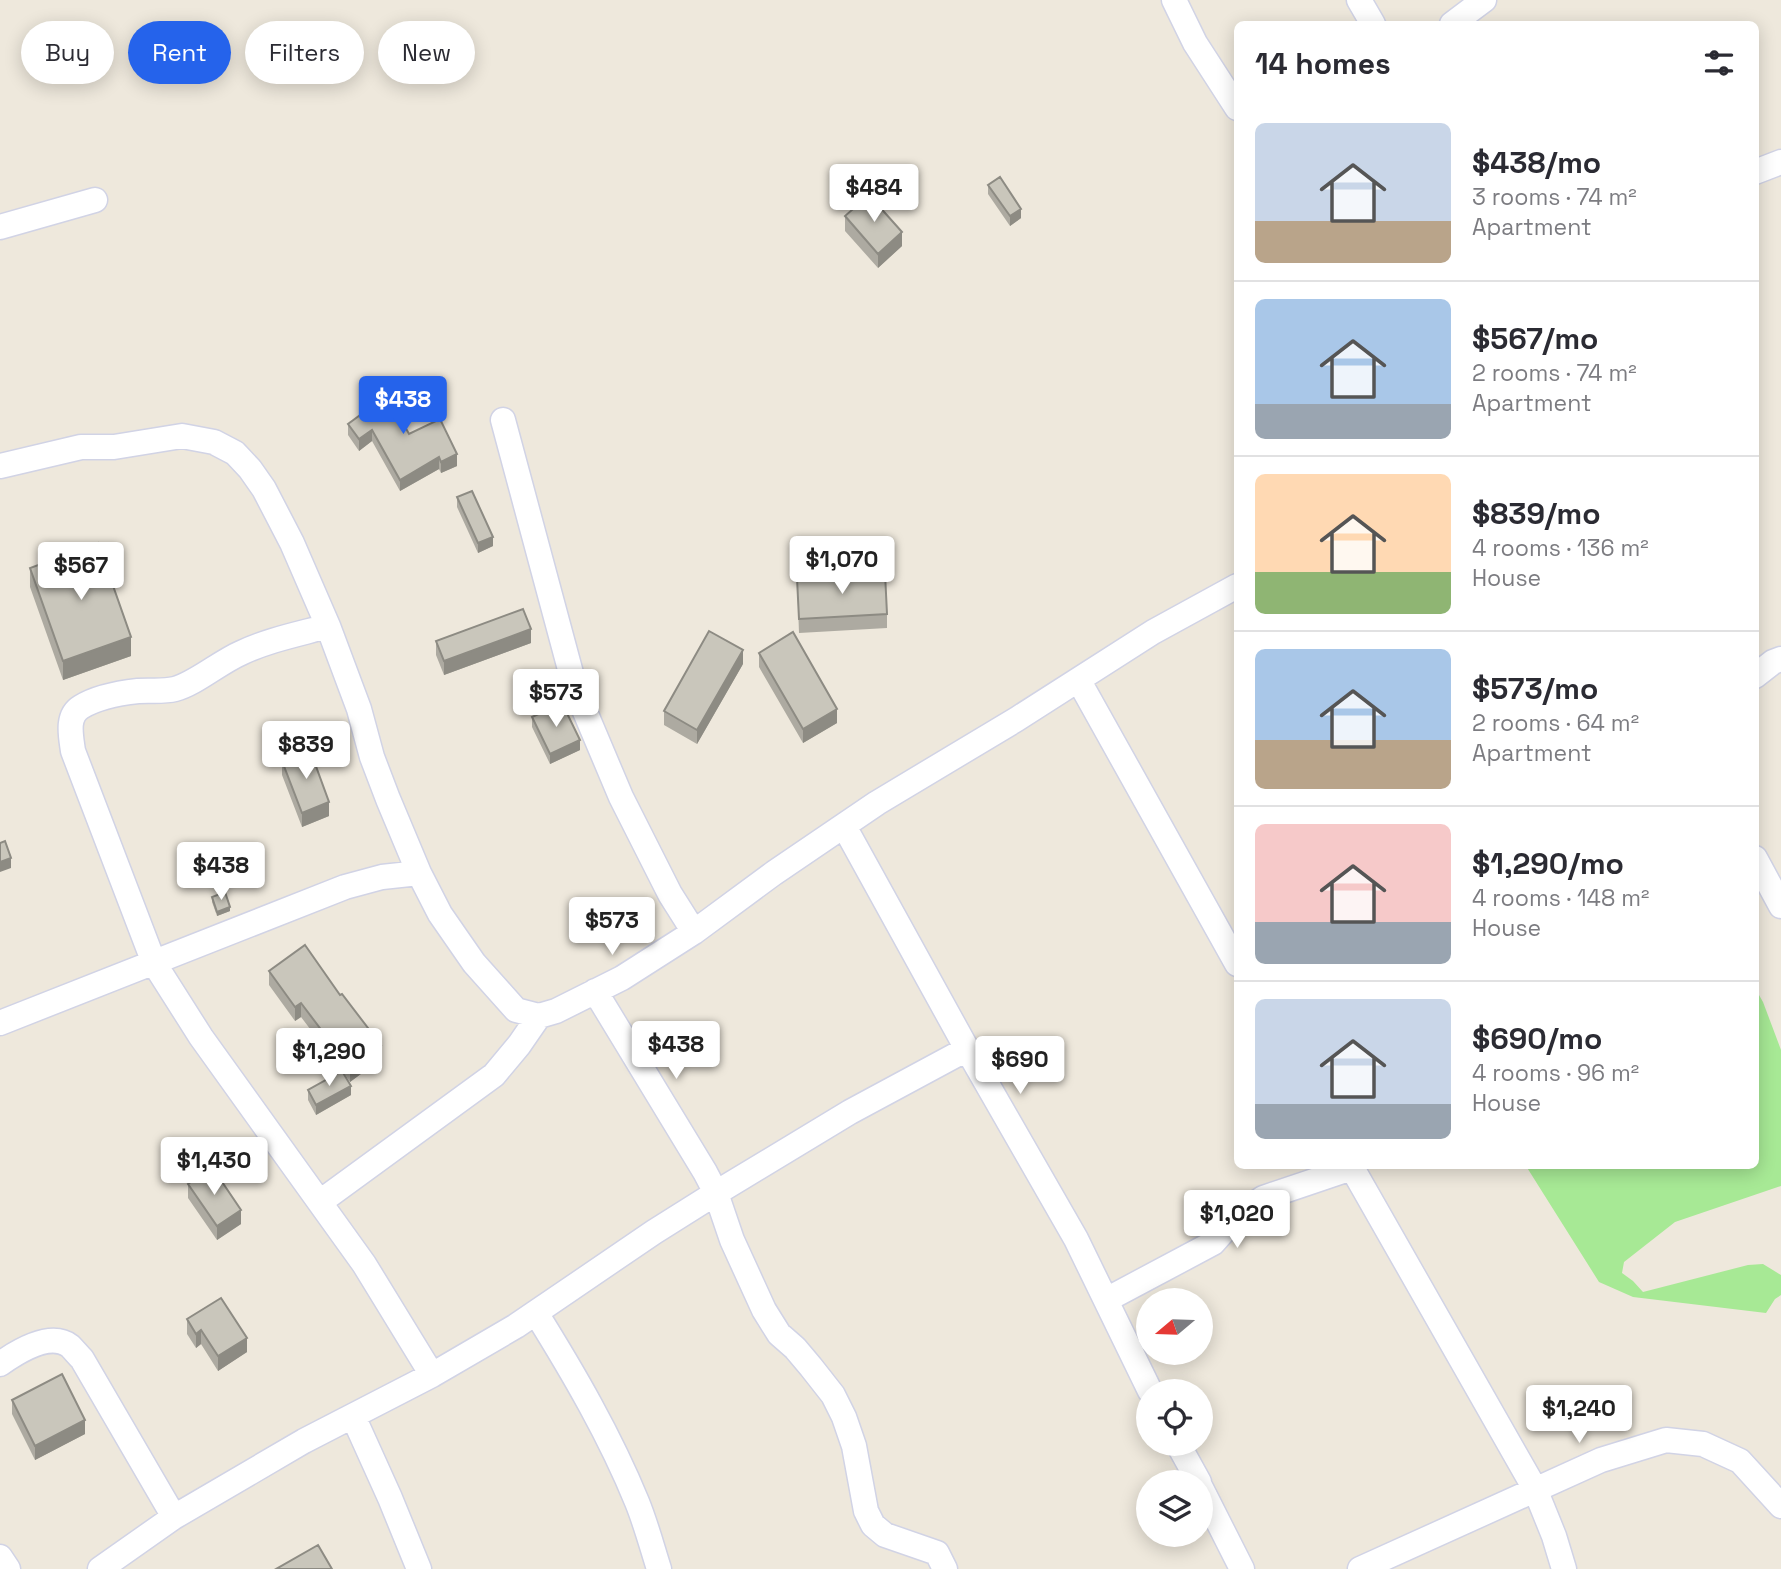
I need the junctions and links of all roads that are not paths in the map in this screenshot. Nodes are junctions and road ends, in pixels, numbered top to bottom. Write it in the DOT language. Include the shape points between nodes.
graph roads {
  1 [pos="1174,0"];
  2 [pos="1359,0"];
  3 [pos="1484,0"];
  4 [pos="1371,21"];
  5 [pos="1456,21"];
  6 [pos="1234,103"];
  7 [pos="1781,162"];
  8 [pos="1759,170"];
  9 [pos="95,200"];
  10 [pos="0,226"];
  11 [pos="503,420"];
  12 [pos="0,466"];
  13 [pos="1234,588"];
  14 [pos="328,626"];
  15 [pos="1781,659"];
  16 [pos="1759,673"];
  17 [pos="1079,681"];
  18 [pos="844,826"];
  19 [pos="1759,865"];
  20 [pos="419,873"];
  21 [pos="1781,906"];
  22 [pos="694,932"];
  23 [pos="1234,959"];
  24 [pos="154,963"];
  25 [pos="595,991"];
  26 [pos="539,1016"];
  27 [pos="0,1023"];
  28 [pos="967,1049"];
  29 [pos="1345,1169"];
  30 [pos="1352,1169"];
  31 [pos="716,1193"];
  32 [pos="320,1202"];
  33 [pos="1106,1300"];
  34 [pos="536,1313"];
  35 [pos="0,1364"];
  36 [pos="432,1375"];
  37 [pos="1144,1379"];
  38 [pos="353,1416"];
  39 [pos="1535,1489"];
  40 [pos="1781,1506"];
  41 [pos="1213,1510"];
  42 [pos="174,1517"];
  43 [pos="0,1557"];
  44 [pos="8,1569"];
  45 [pos="100,1569"];
  46 [pos="419,1569"];
  47 [pos="659,1569"];
  48 [pos="945,1569"];
  49 [pos="1242,1569"];
  50 [pos="1360,1569"];
  51 [pos="1564,1569"];
  1 -- 6 [label="street"];
  2 -- 4 [label="street"];
  3 -- 5 [label="street"];
  7 -- 8 [label="street"];
  9 -- 10 [label="street"];
  11 -- 22 [label="street" via="575,688 621,797"];
  12 -- 14 [label="street" via="80,447 114,447 182,436 214,442 234,453 264,489"];
  13 -- 17 [label="street" via="1153,632"];
  14 -- 20 [label="street" via="376,767"];
  14 -- 24 [label="street" via="242,652 183,686 110,696 72,716 73,751"];
  15 -- 16 [label="street"];
  17 -- 18 [label="street"];
  17 -- 23 [label="street"];
  18 -- 22 [label="street"];
  18 -- 28 [label="street"];
  19 -- 21 [label="street"];
  20 -- 24 [label="street" via="345,887"];
  20 -- 26 [label="street" via="474,963 516,1010"];
  22 -- 25 [label="street"];
  24 -- 27 [label="street"];
  24 -- 32 [label="street" via="201,1037"];
  25 -- 26 [label="street"];
  25 -- 31 [label="street"];
  26 -- 32 [label="street" via="494,1075"];
  28 -- 31 [label="street" via="850,1112"];
  28 -- 33 [label="street"];
  29 -- 33 [label="street" via="1264,1198 1237,1216 1213,1243"];
  30 -- 39 [label="street"];
  31 -- 34 [label="street"];
  31 -- 48 [label="street" via="764,1310 833,1395 844,1417 873,1525 885,1535 937,1553"];
  32 -- 36 [label="street"];
  33 -- 37 [label="street"];
  34 -- 36 [label="street"];
  34 -- 47 [label="street" via="609,1440 638,1505"];
  35 -- 42 [label="street" via="38,1344 68,1344 82,1359"];
  36 -- 38 [label="street"];
  38 -- 42 [label="street"];
  38 -- 46 [label="street"];
  39 -- 40 [label="street" via="1601,1460 1666,1440 1703,1444 1740,1461"];
  39 -- 50 [label="street"];
  39 -- 51 [label="street"];
  41 -- 49 [label="street"];
  42 -- 45 [label="street"];
  43 -- 44 [label="street"];
}
